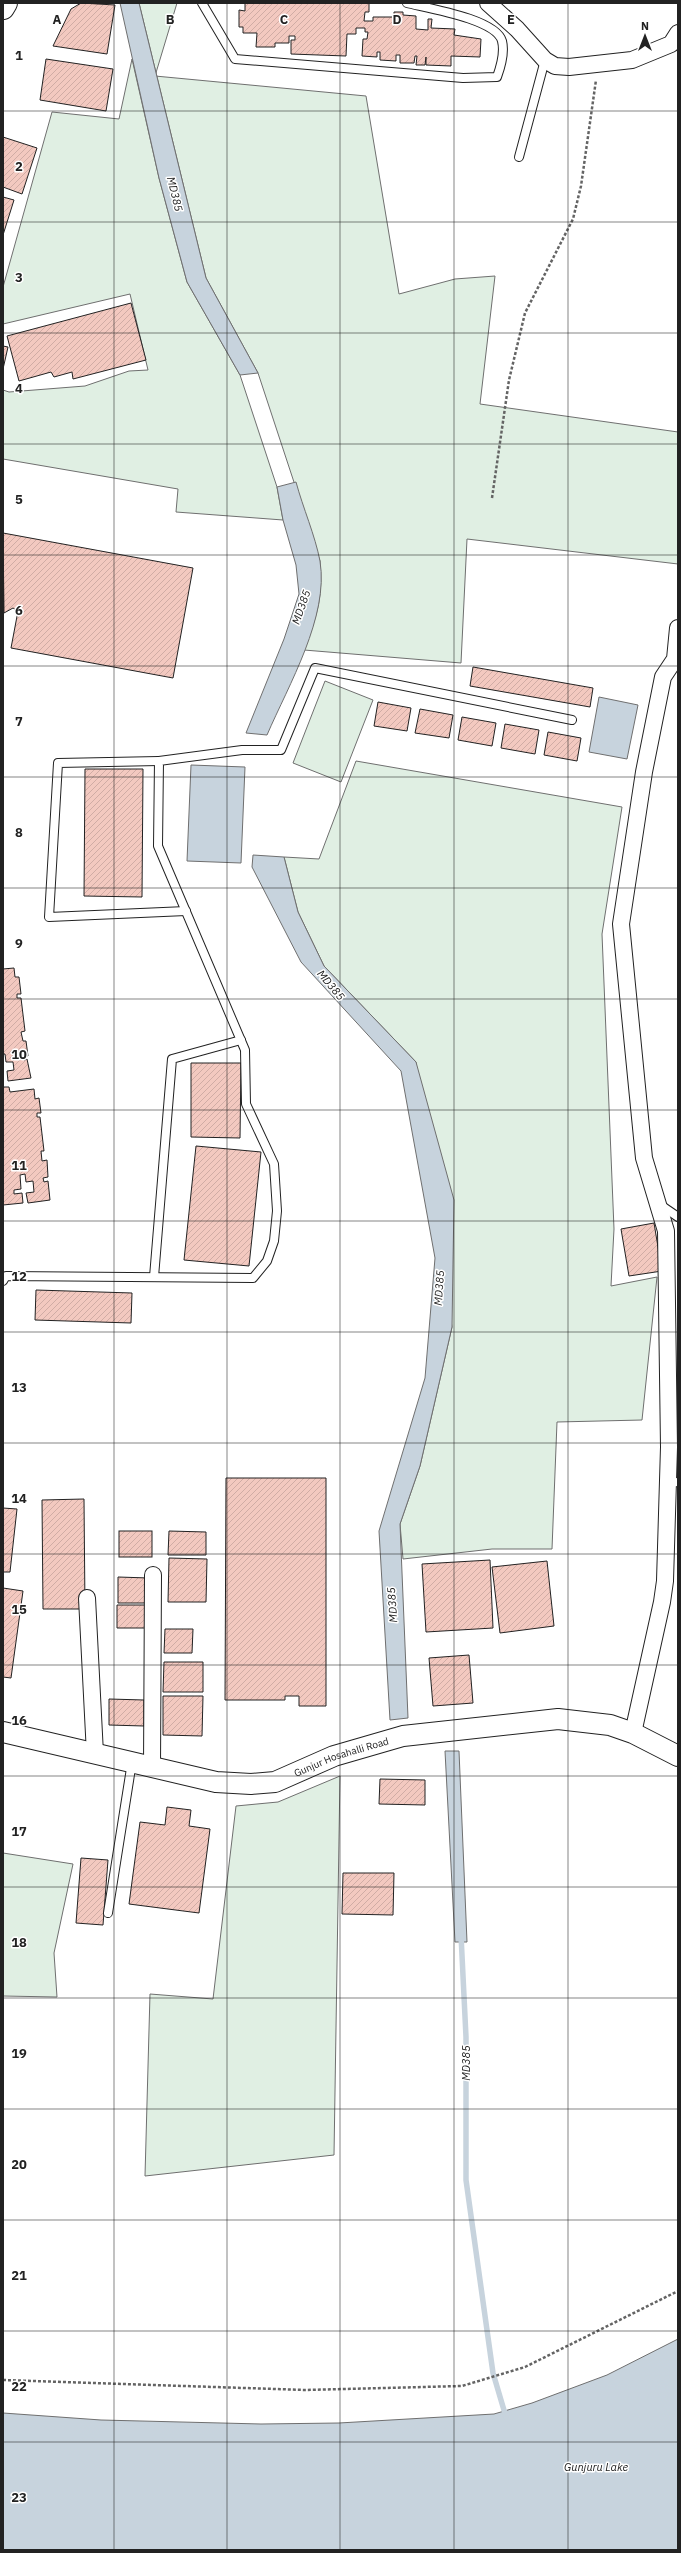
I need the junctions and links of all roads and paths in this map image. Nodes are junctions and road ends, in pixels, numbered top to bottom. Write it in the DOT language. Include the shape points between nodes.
graph roads {
  1 [pos="6,3"];
  2 [pos="202,3"];
  3 [pos="407,3"];
  4 [pos="488,3"];
  5 [pos="3,8"];
  6 [pos="678,33"];
  7 [pos="545,60"];
  8 [pos="598,64"];
  9 [pos="519,157"];
  10 [pos="492,498"];
  11 [pos="678,628"];
  12 [pos="572,720"];
  13 [pos="159,761"];
  14 [pos="186,912"];
  15 [pos="241,1040"];
  16 [pos="659,1203"];
  17 [pos="678,1217"];
  18 [pos="154,1277"];
  19 [pos="3,1281"];
  20 [pos="673,1483"];
  21 [pos="153,1575"];
  22 [pos="87,1598"];
  23 [pos="3,1732"];
  24 [pos="633,1733"];
  25 [pos="95,1754"];
  26 [pos="678,1756"];
  27 [pos="132,1762"];
  28 [pos="152,1767"];
  29 [pos="108,1913"];
  30 [pos="678,2291"];
  31 [pos="3,2380"];
  1 -- 5 [label="main road"];
  2 -- 3 [label="lane" via="235,59 463,78 497,77 503,63 502,40 495,32 480,21"];
  4 -- 7 [label="street" via="517,29"];
  6 -- 8 [label="street" via="671,44 632,60"];
  7 -- 8 [label="street" via="555,66"];
  7 -- 9 [label="lane"];
  8 -- 10 [label="path" via="581,186 573,219 525,313 509,380"];
  11 -- 16 [label="street" via="675,658 663,677 646,765 621,924 644,1158"];
  12 -- 13 [label="lane" via="316,668 281,750 242,750"];
  13 -- 14 [label="lane" via="158,846"];
  13 -- 14 [label="lane" via="58,763 49,917"];
  14 -- 15 [label="lane"];
  15 -- 18 [label="lane" via="172,1059"];
  15 -- 18 [label="lane" via="245,1050 246,1104 274,1164 277,1186 274,1241 267,1261 253,1278"];
  16 -- 17 [label="lane"];
  16 -- 20 [label="street" via="666,1231"];
  18 -- 19 [label="lane" via="6,1276"];
  20 -- 24 [label="street" via="662,1602"];
  21 -- 28 [label="street"];
  22 -- 25 [label="street"];
  23 -- 25 [label="street, Gunjur Hosahalli Road"];
  24 -- 26 [label="street, Gunjur Hosahalli Road"];
  24 -- 28 [label="street, Gunjur Hosahalli Road" via="610,1726 558,1719 403,1736 334,1756 275,1782 251,1784 216,1782"];
  25 -- 27 [label="street, Gunjur Hosahalli Road"];
  27 -- 28 [label="street, Gunjur Hosahalli Road"];
  27 -- 29 [label="lane"];
  30 -- 31 [label="path" via="525,2367 462,2386 305,2390"];
}
